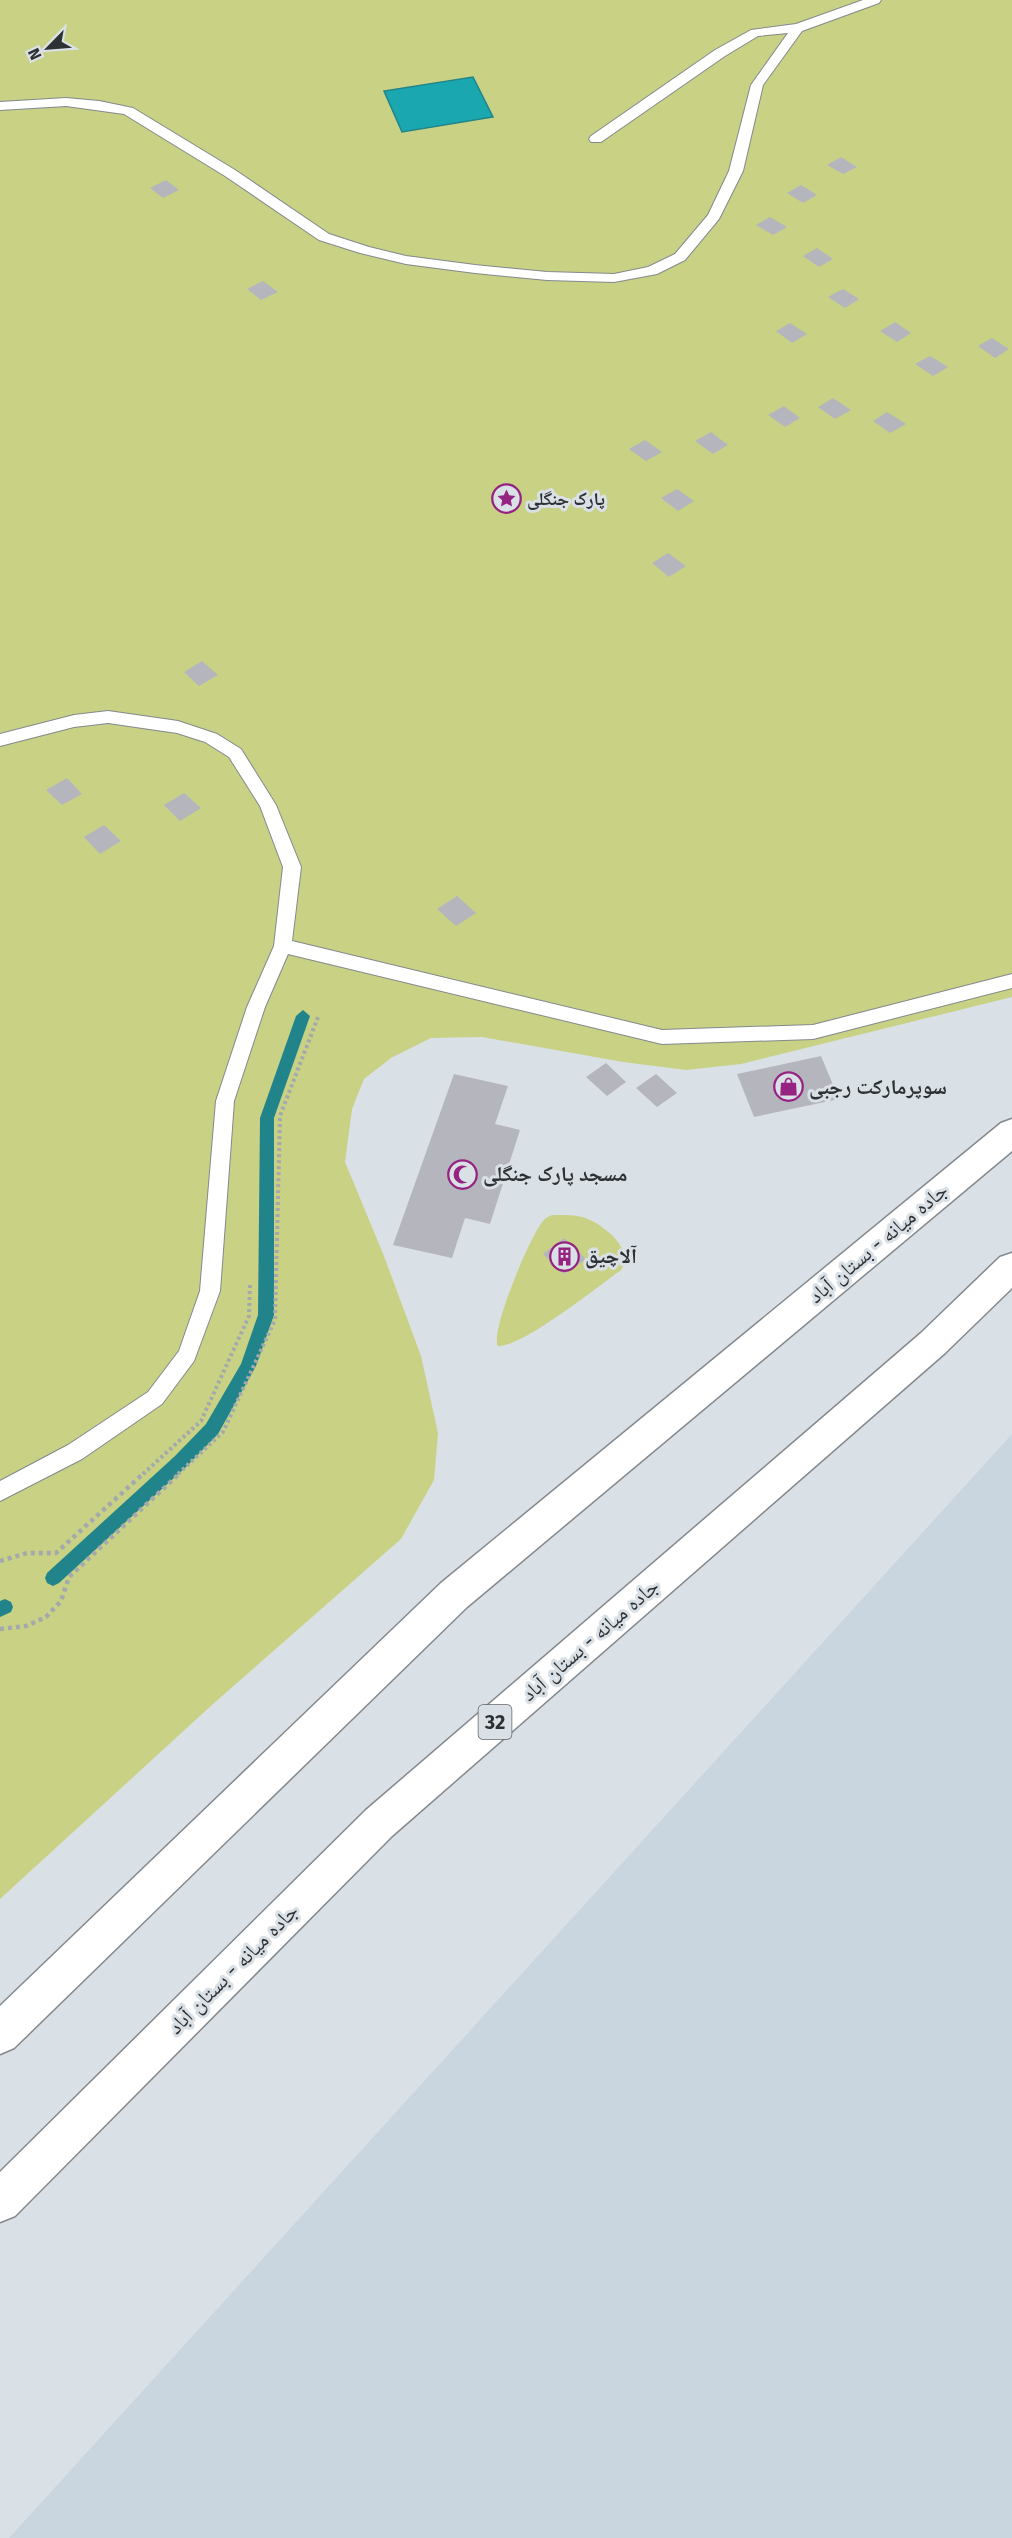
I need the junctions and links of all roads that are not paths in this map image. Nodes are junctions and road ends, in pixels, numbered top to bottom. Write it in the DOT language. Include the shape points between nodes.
graph roads {
  1 [pos="875,0"];
  2 [pos="798,28"];
  3 [pos="0,106"];
  4 [pos="596,139"];
  5 [pos="0,740"];
  6 [pos="283,946"];
  7 [pos="1012,981"];
  8 [pos="1012,1132"];
  9 [pos="1012,1267"];
  10 [pos="0,1492"];
  11 [pos="0,2034"];
  12 [pos="0,2201"];
  1 -- 2 [label="lane"];
  2 -- 3 [label="lane" via="757,85 736,171 714,216 680,257 652,271 614,278 474,269 365,250 324,237 230,173 128,111 66,102"];
  2 -- 4 [label="lane" via="755,33"];
  5 -- 6 [label="lane" via="74,721 108,717 178,727 211,738 236,753 268,805 292,867"];
  6 -- 7 [label="lane" via="662,1037 813,1032"];
  6 -- 10 [label="lane" via="256,1007 225,1101 210,1291 187,1355 155,1398 75,1452"];
  8 -- 11 [label="main road, جاده میانه - بستان آباد" via="454,1595"];
  9 -- 12 [label="main road, جاده میانه - بستان آباد / 32" via="924,1350 379,1823"];
}
